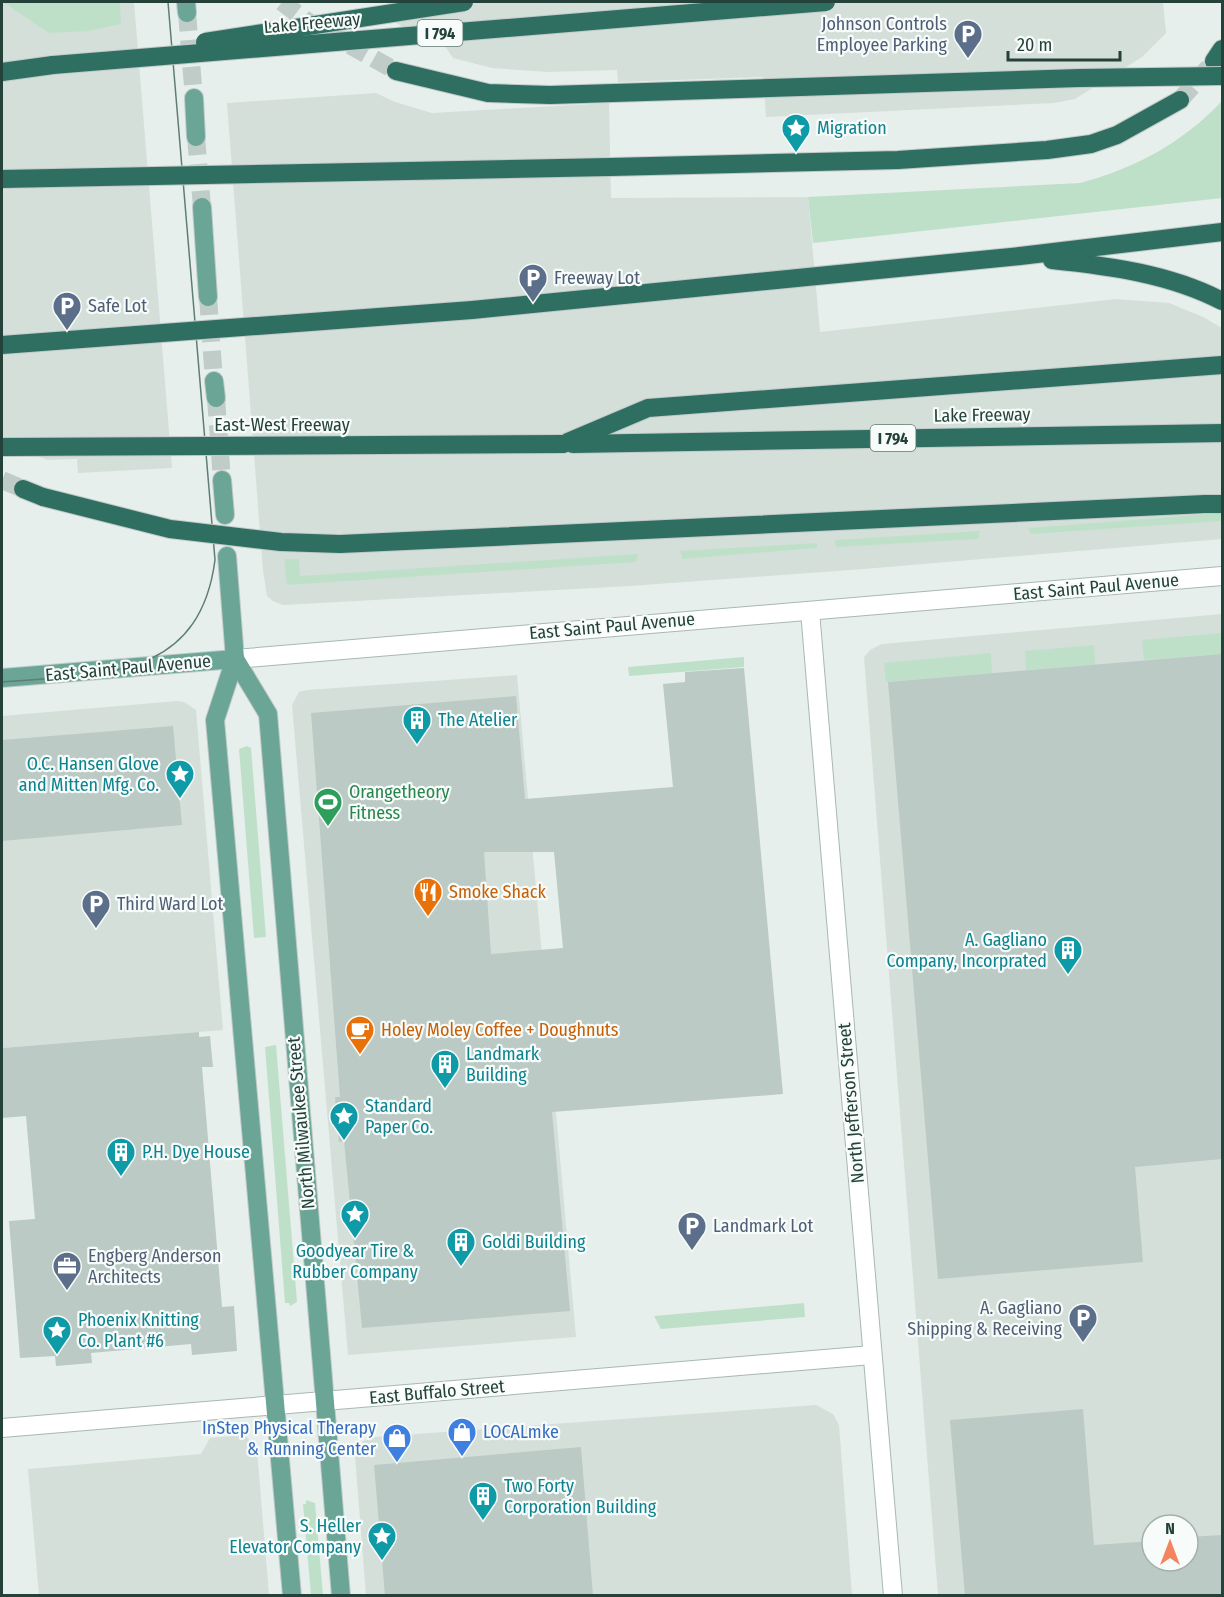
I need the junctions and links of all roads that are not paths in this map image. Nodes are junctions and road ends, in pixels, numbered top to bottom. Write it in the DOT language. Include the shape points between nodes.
graph roads {
  1 [pos="464,2"];
  2 [pos="826,2"];
  3 [pos="1220,62"];
  4 [pos="53,65"];
  5 [pos="396,71"];
  6 [pos="2,72"];
  7 [pos="194,98"];
  8 [pos="1180,100"];
  9 [pos="196,137"];
  10 [pos="2,179"];
  11 [pos="201,207"];
  12 [pos="1222,232"];
  13 [pos="1020,256"];
  14 [pos="208,297"];
  15 [pos="1222,301"];
  16 [pos="2,345"];
  17 [pos="1222,365"];
  18 [pos="1222,433"];
  19 [pos="563,444"];
  20 [pos="2,447"];
  21 [pos="222,480"];
  22 [pos="23,489"];
  23 [pos="1222,504"];
  24 [pos="225,515"];
  25 [pos="227,556"];
  26 [pos="1222,576"];
  27 [pos="810,611"];
  28 [pos="235,659"];
  29 [pos="2,678"];
  30 [pos="872,1354"];
  31 [pos="324,1401"];
  32 [pos="275,1405"];
  33 [pos="2,1428"];
  34 [pos="292,1596"];
  35 [pos="342,1596"];
  36 [pos="892,1596"];
  1 -- 4 [label="highway, bridge"];
  2 -- 4 [label="highway, Lake Freeway / I 794, bridge"];
  3 -- 5 [label="highway, bridge" via="1080,78 550,95 488,93"];
  4 -- 6 [label="highway, I 794"];
  7 -- 9 [label="main road"];
  8 -- 10 [label="highway, bridge" via="1117,135 1091,144 1047,150 875,161"];
  11 -- 14 [label="main road"];
  12 -- 13 [label="highway"];
  13 -- 15 [label="highway" via="1146,273 1201,290"];
  13 -- 16 [label="highway, bridge" via="472,310"];
  17 -- 19 [label="highway" via="648,408"];
  18 -- 19 [label="highway, Lake Freeway / I 794"];
  19 -- 20 [label="highway, East-West Freeway / I 794, bridge"];
  21 -- 24 [label="main road"];
  22 -- 23 [label="highway, bridge" via="170,529 281,542 340,544"];
  25 -- 28 [label="main road, North Milwaukee Street"];
  26 -- 27 [label="street, East Saint Paul Avenue"];
  27 -- 28 [label="street, East Saint Paul Avenue"];
  27 -- 30 [label="street, North Jefferson Street"];
  28 -- 29 [label="main road, East Saint Paul Avenue"];
  28 -- 31 [label="main road, North Milwaukee Street" via="268,714"];
  28 -- 32 [label="main road, North Milwaukee Street" via="215,720"];
  30 -- 31 [label="street, East Buffalo Street"];
  30 -- 36 [label="street, North Jefferson Street"];
  31 -- 32 [label="street, East Buffalo Street"];
  31 -- 35 [label="main road, North Milwaukee Street"];
  32 -- 33 [label="street, East Buffalo Street"];
  32 -- 34 [label="main road, North Milwaukee Street"];
}
